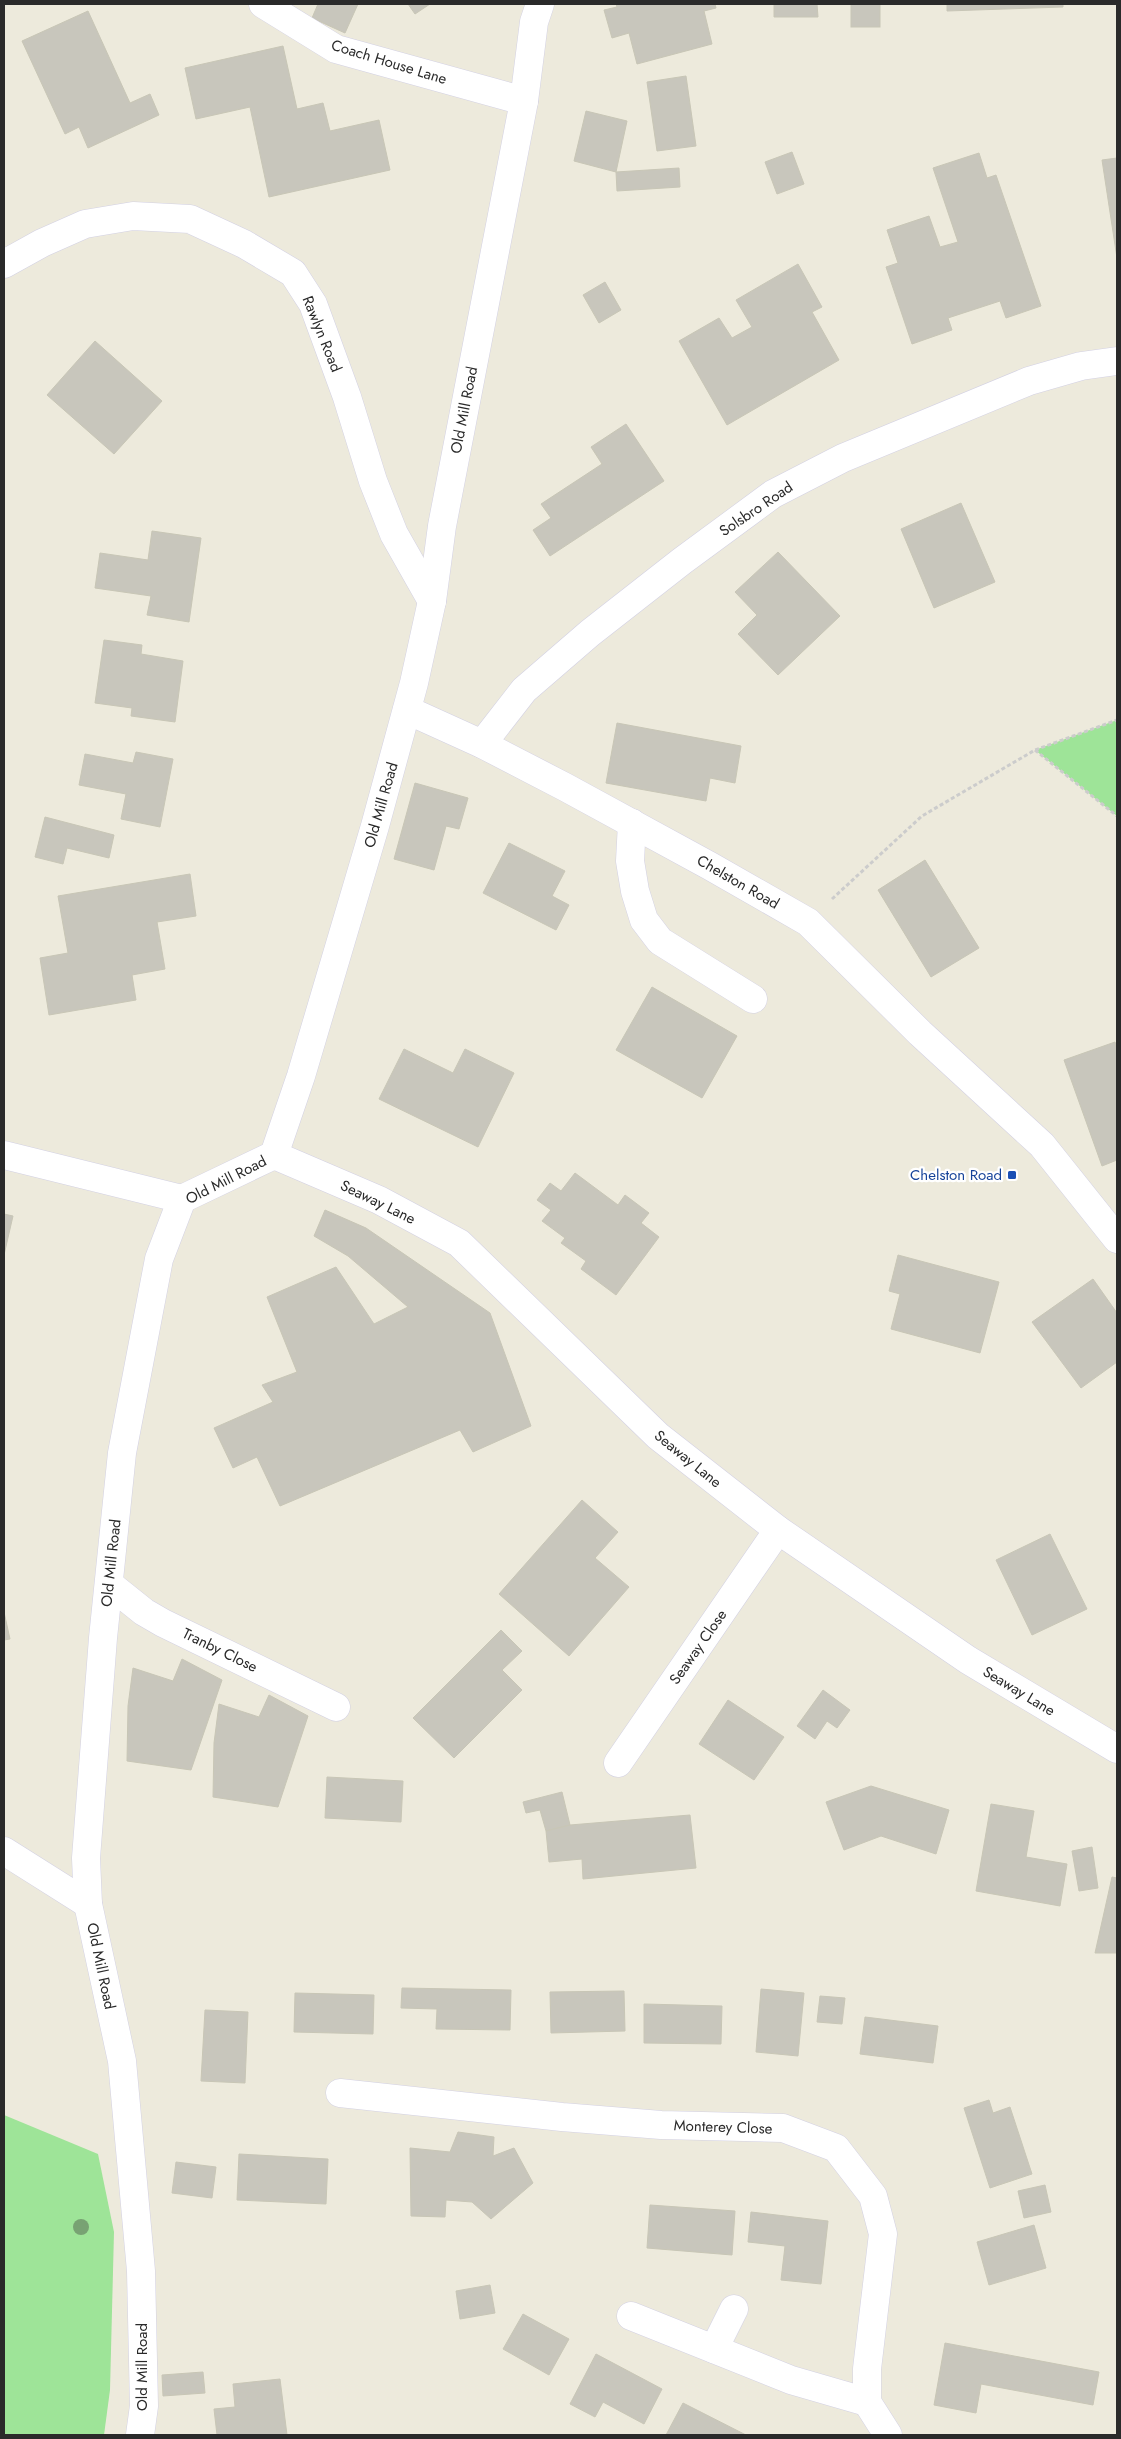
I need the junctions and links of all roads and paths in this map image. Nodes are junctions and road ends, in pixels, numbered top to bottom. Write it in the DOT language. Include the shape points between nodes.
graph roads {
  1 [pos="263,4"];
  2 [pos="540,4"];
  3 [pos="524,101"];
  4 [pos="4,264"];
  5 [pos="1117,361"];
  6 [pos="432,601"];
  7 [pos="407,710"];
  8 [pos="1117,720"];
  9 [pos="482,744"];
  10 [pos="1035,750"];
  11 [pos="1117,816"];
  12 [pos="632,823"];
  13 [pos="808,922"];
  14 [pos="752,999"];
  15 [pos="4,1155"];
  16 [pos="274,1155"];
  17 [pos="182,1200"];
  18 [pos="1117,1239"];
  19 [pos="778,1530"];
  20 [pos="109,1584"];
  21 [pos="336,1707"];
  22 [pos="1117,1749"];
  23 [pos="618,1763"];
  24 [pos="4,1851"];
  25 [pos="88,1904"];
  26 [pos="340,2093"];
  27 [pos="734,2309"];
  28 [pos="631,2316"];
  29 [pos="714,2349"];
  30 [pos="867,2402"];
  31 [pos="140,2435"];
  32 [pos="888,2435"];
  1 -- 3 [label="street, Coach House Lane" via="336,49"];
  2 -- 3 [label="street, Old Mill Road" via="534,22"];
  3 -- 6 [label="street, Old Mill Road" via="442,526"];
  4 -- 6 [label="street, Rawlyn Road" via="85,224 133,216 190,219 244,244 293,274 313,304 394,534"];
  5 -- 9 [label="street, Solsbro Road" via="1081,366 1028,381 843,458 773,494 590,633 524,690"];
  6 -- 7 [label="street, Old Mill Road"];
  7 -- 9 [label="street, Chelston Road"];
  7 -- 16 [label="street, Old Mill Road" via="301,1076"];
  8 -- 10 [label="path"];
  9 -- 12 [label="street, Chelston Road"];
  10 -- 11 [label="path"];
  10 -- 13 [label="path" via="922,816"];
  12 -- 13 [label="street, Chelston Road"];
  12 -- 14 [label="street" via="630,861 644,920 660,942"];
  13 -- 18 [label="street, Chelston Road" via="920,1033 1042,1145"];
  15 -- 17 [label="street"];
  16 -- 17 [label="street, Old Mill Road"];
  16 -- 19 [label="street, Seaway Lane" via="378,1200 459,1243 658,1436"];
  17 -- 20 [label="street, Old Mill Road" via="159,1259 146,1322 122,1452"];
  19 -- 22 [label="street, Seaway Lane" via="968,1660"];
  19 -- 23 [label="street, Seaway Close"];
  20 -- 21 [label="street, Tranby Close" via="144,1612"];
  20 -- 25 [label="street, Old Mill Road" via="86,1858"];
  24 -- 25 [label="street"];
  25 -- 31 [label="street, Old Mill Road" via="122,2061 141,2271 144,2406"];
  26 -- 30 [label="street, Monterey Close" via="661,2125 783,2128 836,2148 873,2196 883,2234 867,2369"];
  27 -- 29 [label="street"];
  28 -- 29 [label="street"];
  29 -- 30 [label="street" via="791,2380"];
  30 -- 32 [label="street"];
}
